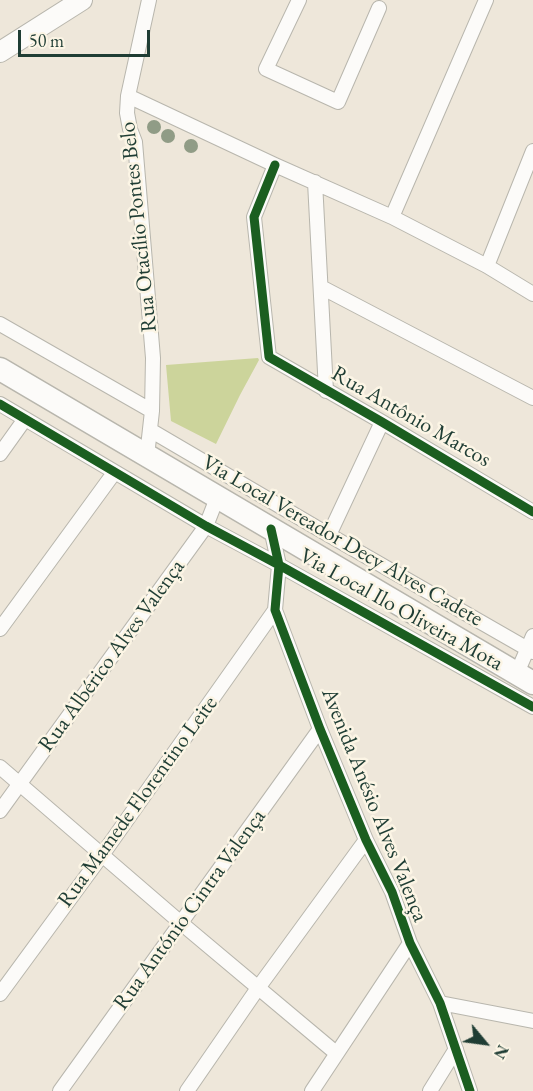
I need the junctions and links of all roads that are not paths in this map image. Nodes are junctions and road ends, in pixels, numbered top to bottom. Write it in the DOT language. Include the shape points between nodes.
graph roads {
  1 [pos="82,0"];
  2 [pos="149,0"];
  3 [pos="299,0"];
  4 [pos="486,0"];
  5 [pos="379,8"];
  6 [pos="0,52"];
  7 [pos="129,96"];
  8 [pos="533,151"];
  9 [pos="275,165"];
  10 [pos="315,182"];
  11 [pos="392,217"];
  12 [pos="487,266"];
  13 [pos="321,287"];
  14 [pos="533,294"];
  15 [pos="0,324"];
  16 [pos="0,369"];
  17 [pos="326,391"];
  18 [pos="533,398"];
  19 [pos="0,404"];
  20 [pos="152,411"];
  21 [pos="25,419"];
  22 [pos="382,422"];
  23 [pos="150,430"];
  24 [pos="0,453"];
  25 [pos="147,456"];
  26 [pos="114,473"];
  27 [pos="217,498"];
  28 [pos="533,512"];
  29 [pos="206,526"];
  30 [pos="271,529"];
  31 [pos="329,535"];
  32 [pos="279,565"];
  33 [pos="275,610"];
  34 [pos="0,629"];
  35 [pos="531,646"];
  36 [pos="525,678"];
  37 [pos="533,707"];
  38 [pos="320,729"];
  39 [pos="0,767"];
  40 [pos="20,784"];
  41 [pos="0,811"];
  42 [pos="366,840"];
  43 [pos="102,855"];
  44 [pos="181,923"];
  45 [pos="410,943"];
  46 [pos="258,988"];
  47 [pos="0,994"];
  48 [pos="440,1003"];
  49 [pos="533,1022"];
  50 [pos="456,1049"];
  51 [pos="336,1053"];
  52 [pos="60,1091"];
  53 [pos="187,1091"];
  54 [pos="312,1091"];
  55 [pos="430,1091"];
  56 [pos="470,1091"];
  1 -- 6 [label="main road"];
  2 -- 7 [label="street, Rua Otacílio Pontes Belo"];
  3 -- 5 [label="street" via="266,69 338,102"];
  4 -- 11 [label="street"];
  7 -- 9 [label="street"];
  7 -- 20 [label="street, Rua Otacílio Pontes Belo" via="127,113 135,142 153,358"];
  8 -- 12 [label="street"];
  9 -- 10 [label="street"];
  9 -- 17 [label="street, Rua Antônio Marcos" via="254,217 269,357"];
  10 -- 11 [label="street"];
  10 -- 13 [label="street"];
  11 -- 12 [label="street"];
  12 -- 14 [label="street"];
  13 -- 17 [label="street"];
  13 -- 18 [label="street"];
  15 -- 20 [label="street"];
  16 -- 25 [label="main road"];
  17 -- 22 [label="street, Rua Antônio Marcos"];
  19 -- 21 [label="street, Via Local Ilo Oliveira Mota"];
  20 -- 23 [label="street, Rua Otacílio Pontes Belo"];
  21 -- 24 [label="street"];
  21 -- 26 [label="street, Via Local Ilo Oliveira Mota"];
  22 -- 28 [label="street, Rua Antônio Marcos"];
  22 -- 31 [label="street"];
  23 -- 25 [label="street, Rua Otacílio Pontes Belo"];
  23 -- 31 [label="street, Via Local Vereador Decy Alves Cadete"];
  25 -- 27 [label="main road"];
  26 -- 29 [label="street, Via Local Ilo Oliveira Mota"];
  26 -- 34 [label="street"];
  27 -- 29 [label="street, Rua Albérico Alves Valença"];
  27 -- 30 [label="main road"];
  29 -- 32 [label="street, Via Local Ilo Oliveira Mota"];
  29 -- 40 [label="street, Rua Albérico Alves Valença"];
  30 -- 32 [label="street, Avenida Anésio Alves Valença"];
  30 -- 36 [label="main road"];
  31 -- 35 [label="street, Via Local Vereador Decy Alves Cadete"];
  32 -- 33 [label="street, Avenida Anésio Alves Valença"];
  32 -- 37 [label="street, Via Local Ilo Oliveira Mota"];
  33 -- 38 [label="street, Avenida Anésio Alves Valença"];
  33 -- 43 [label="street, Rua Mamede Florentino Leite"];
  35 -- 36 [label="street"];
  38 -- 42 [label="street, Avenida Anésio Alves Valença"];
  38 -- 44 [label="street, Rua António Cintra Valença"];
  39 -- 40 [label="street"];
  40 -- 41 [label="street, Rua Albérico Alves Valença"];
  40 -- 43 [label="street"];
  42 -- 45 [label="street, Avenida Anésio Alves Valença" via="392,892"];
  42 -- 46 [label="street"];
  43 -- 44 [label="street"];
  43 -- 47 [label="street, Rua Mamede Florentino Leite"];
  44 -- 46 [label="street"];
  44 -- 52 [label="street, Rua António Cintra Valença"];
  45 -- 48 [label="street, Avenida Anésio Alves Valença"];
  45 -- 51 [label="street"];
  46 -- 51 [label="street"];
  46 -- 53 [label="street"];
  48 -- 49 [label="street"];
  48 -- 50 [label="street, Avenida Anésio Alves Valença"];
  50 -- 55 [label="street"];
  50 -- 56 [label="street, Avenida Anésio Alves Valença"];
  51 -- 54 [label="street"];
}
